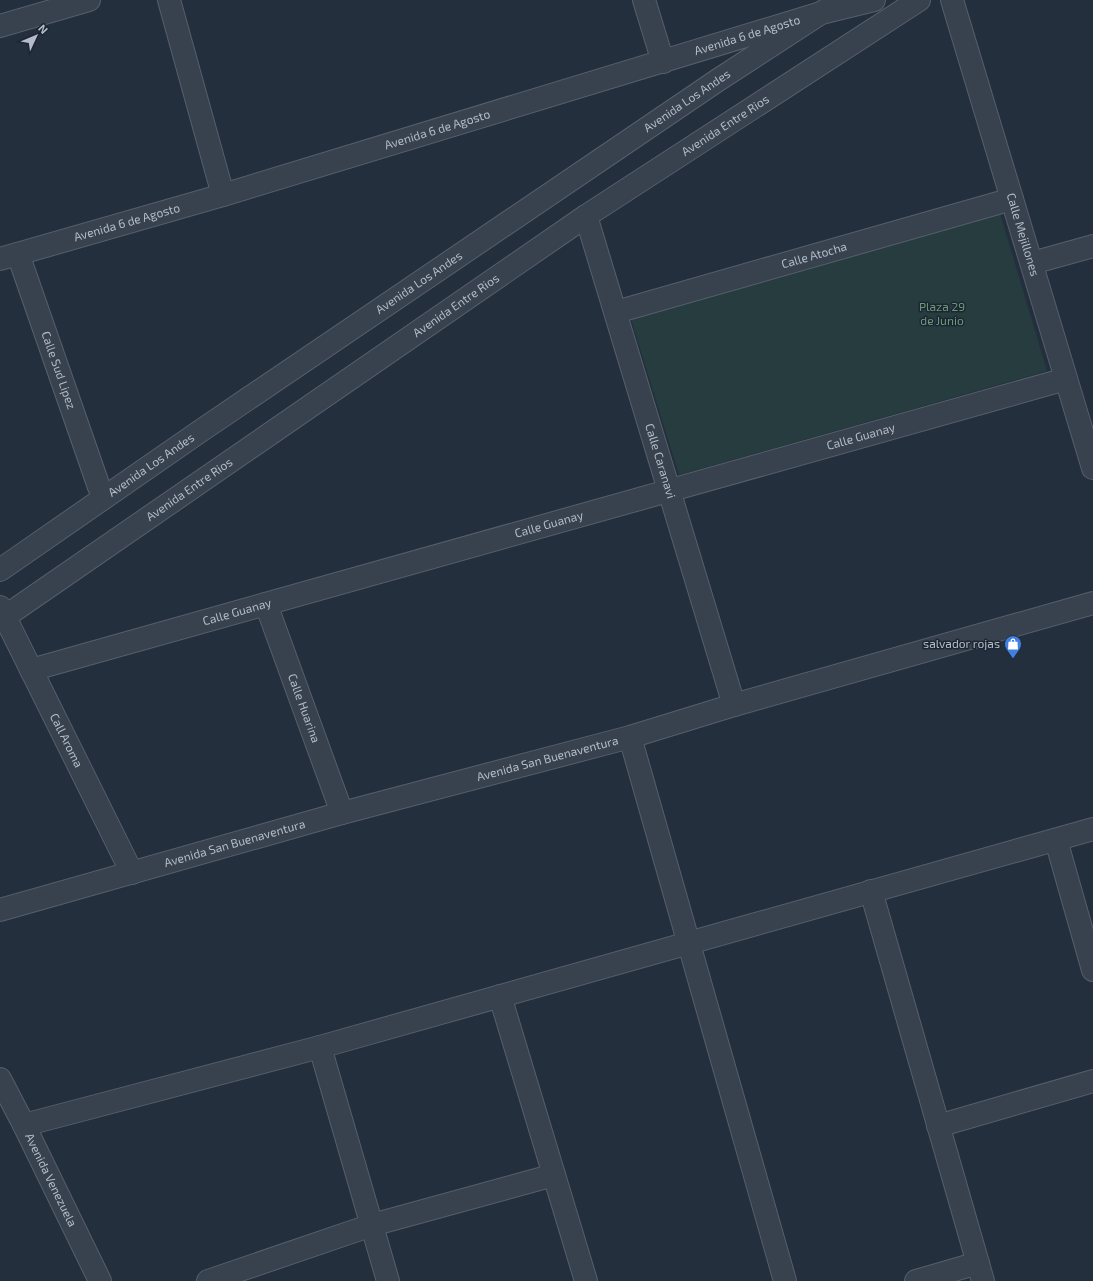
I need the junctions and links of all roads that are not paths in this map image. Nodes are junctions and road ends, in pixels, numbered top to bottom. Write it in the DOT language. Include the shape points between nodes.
graph roads {
  1 [pos="89,0"];
  2 [pos="169,0"];
  3 [pos="644,0"];
  4 [pos="841,0"];
  5 [pos="874,0"];
  6 [pos="919,0"];
  7 [pos="952,0"];
  8 [pos="821,13"];
  9 [pos="0,26"];
  10 [pos="663,62"];
  11 [pos="223,195"];
  12 [pos="1012,199"];
  13 [pos="586,216"];
  14 [pos="1093,246"];
  15 [pos="9,257"];
  16 [pos="1032,263"];
  17 [pos="616,312"];
  18 [pos="1066,380"];
  19 [pos="1093,468"];
  20 [pos="99,487"];
  21 [pos="669,491"];
  22 [pos="0,570"];
  23 [pos="1093,603"];
  24 [pos="266,604"];
  25 [pos="2,615"];
  26 [pos="31,670"];
  27 [pos="734,705"];
  28 [pos="630,737"];
  29 [pos="342,813"];
  30 [pos="1093,829"];
  31 [pos="1056,840"];
  32 [pos="132,873"];
  33 [pos="871,892"];
  34 [pos="0,910"];
  35 [pos="688,943"];
  36 [pos="1093,970"];
  37 [pos="500,996"];
  38 [pos="320,1047"];
  39 [pos="0,1079"];
  40 [pos="1093,1081"];
  41 [pos="24,1125"];
  42 [pos="938,1126"];
  43 [pos="554,1175"];
  44 [pos="372,1225"];
  45 [pos="980,1272"];
  46 [pos="100,1281"];
  47 [pos="208,1281"];
  48 [pos="388,1281"];
  49 [pos="586,1281"];
  50 [pos="785,1281"];
  51 [pos="916,1281"];
  1 -- 9 [label="street"];
  2 -- 11 [label="street"];
  3 -- 10 [label="street"];
  4 -- 8 [label="street, Avenida Los Andes"];
  5 -- 8 [label="street, Avenida 6 de Agosto"];
  6 -- 13 [label="street, Avenida Entre Rios"];
  7 -- 12 [label="street, Calle Mejillones"];
  8 -- 10 [label="street, Avenida 6 de Agosto"];
  8 -- 22 [label="street, Avenida Los Andes" via="698,93"];
  10 -- 11 [label="street, Avenida 6 de Agosto"];
  11 -- 15 [label="street, Avenida 6 de Agosto"];
  12 -- 16 [label="street, Calle Mejillones"];
  12 -- 17 [label="street, Calle Atocha"];
  13 -- 17 [label="street, Calle Caranavi"];
  13 -- 25 [label="street, Avenida Entre Rios"];
  14 -- 16 [label="street"];
  15 -- 20 [label="street, Calle Sud Lipez"];
  16 -- 18 [label="street, Calle Mejillones"];
  17 -- 21 [label="street, Calle Caranavi"];
  18 -- 19 [label="street, Calle Mejillones"];
  18 -- 21 [label="street, Calle Guanay"];
  21 -- 24 [label="street, Calle Guanay"];
  21 -- 27 [label="street, Calle Caranavi"];
  23 -- 27 [label="street, Avenida San Buenaventura"];
  24 -- 26 [label="street, Calle Guanay"];
  24 -- 29 [label="street, Calle Huarina"];
  25 -- 26 [label="street, Call Aroma"];
  26 -- 32 [label="street, Call Aroma"];
  27 -- 28 [label="street, Avenida San Buenaventura"];
  28 -- 29 [label="street, Avenida San Buenaventura"];
  28 -- 35 [label="street"];
  29 -- 32 [label="street, Avenida San Buenaventura"];
  30 -- 31 [label="street"];
  31 -- 33 [label="street"];
  31 -- 36 [label="street"];
  32 -- 34 [label="street, Avenida San Buenaventura"];
  33 -- 35 [label="street"];
  33 -- 42 [label="street"];
  35 -- 37 [label="street"];
  35 -- 50 [label="street"];
  37 -- 38 [label="street"];
  37 -- 43 [label="street"];
  38 -- 41 [label="street"];
  38 -- 44 [label="street"];
  39 -- 41 [label="street, Avenida Venezuela"];
  40 -- 42 [label="street"];
  41 -- 46 [label="street, Avenida Venezuela"];
  42 -- 45 [label="street"];
  43 -- 44 [label="street"];
  43 -- 49 [label="street"];
  44 -- 47 [label="street"];
  44 -- 48 [label="street"];
  45 -- 51 [label="street"];
}
